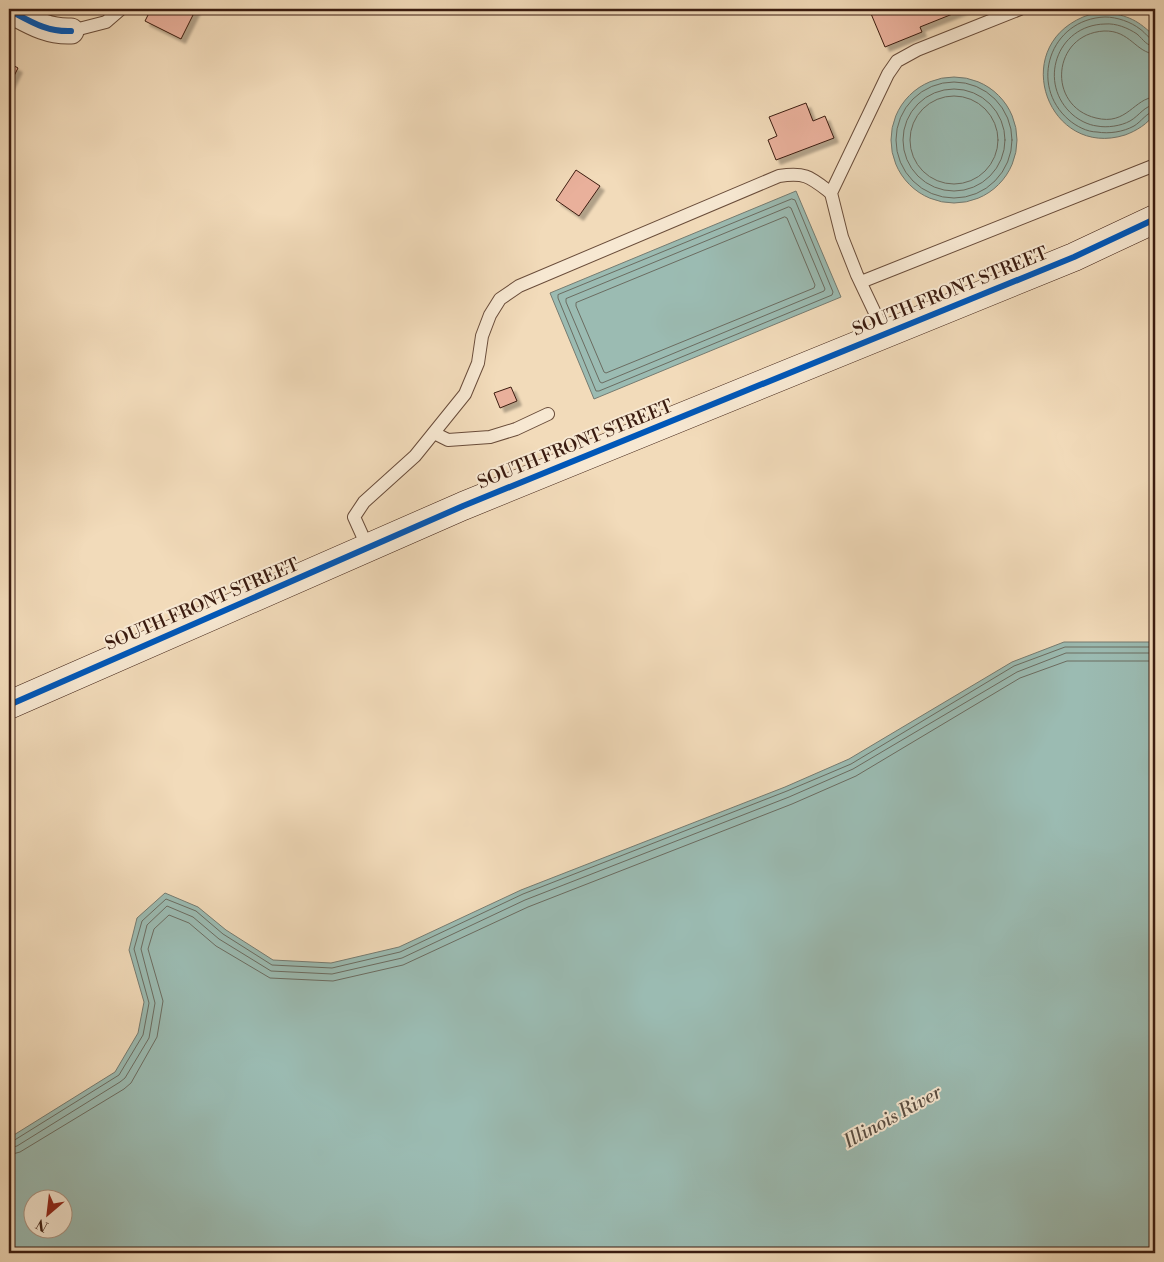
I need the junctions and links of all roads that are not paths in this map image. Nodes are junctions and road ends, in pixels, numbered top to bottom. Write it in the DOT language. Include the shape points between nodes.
graph roads {
  1 [pos="121,9"];
  2 [pos="1020,9"];
  3 [pos="9,10"];
  4 [pos="71,31"];
  5 [pos="1155,165"];
  6 [pos="831,193"];
  7 [pos="1155,219"];
  8 [pos="861,282"];
  9 [pos="885,334"];
  10 [pos="548,414"];
  11 [pos="434,433"];
  12 [pos="368,548"];
  13 [pos="9,705"];
  1 -- 4 [label="lane" via="106,22"];
  2 -- 6 [label="lane" via="897,61"];
  3 -- 4 [label="street" via="41,27 58,32"];
  5 -- 8 [label="lane"];
  6 -- 8 [label="lane" via="842,237"];
  6 -- 11 [label="lane" via="810,177 779,176 519,286 500,299 490,315 482,336 478,363 465,394"];
  7 -- 9 [label="street, SOUTH FRONT STREET" via="1074,257"];
  8 -- 9 [label="lane"];
  9 -- 12 [label="street, SOUTH FRONT STREET"];
  10 -- 11 [label="lane" via="490,437 448,440"];
  11 -- 12 [label="lane" via="415,456 364,502 354,517"];
  12 -- 13 [label="street, SOUTH FRONT STREET"];
}
